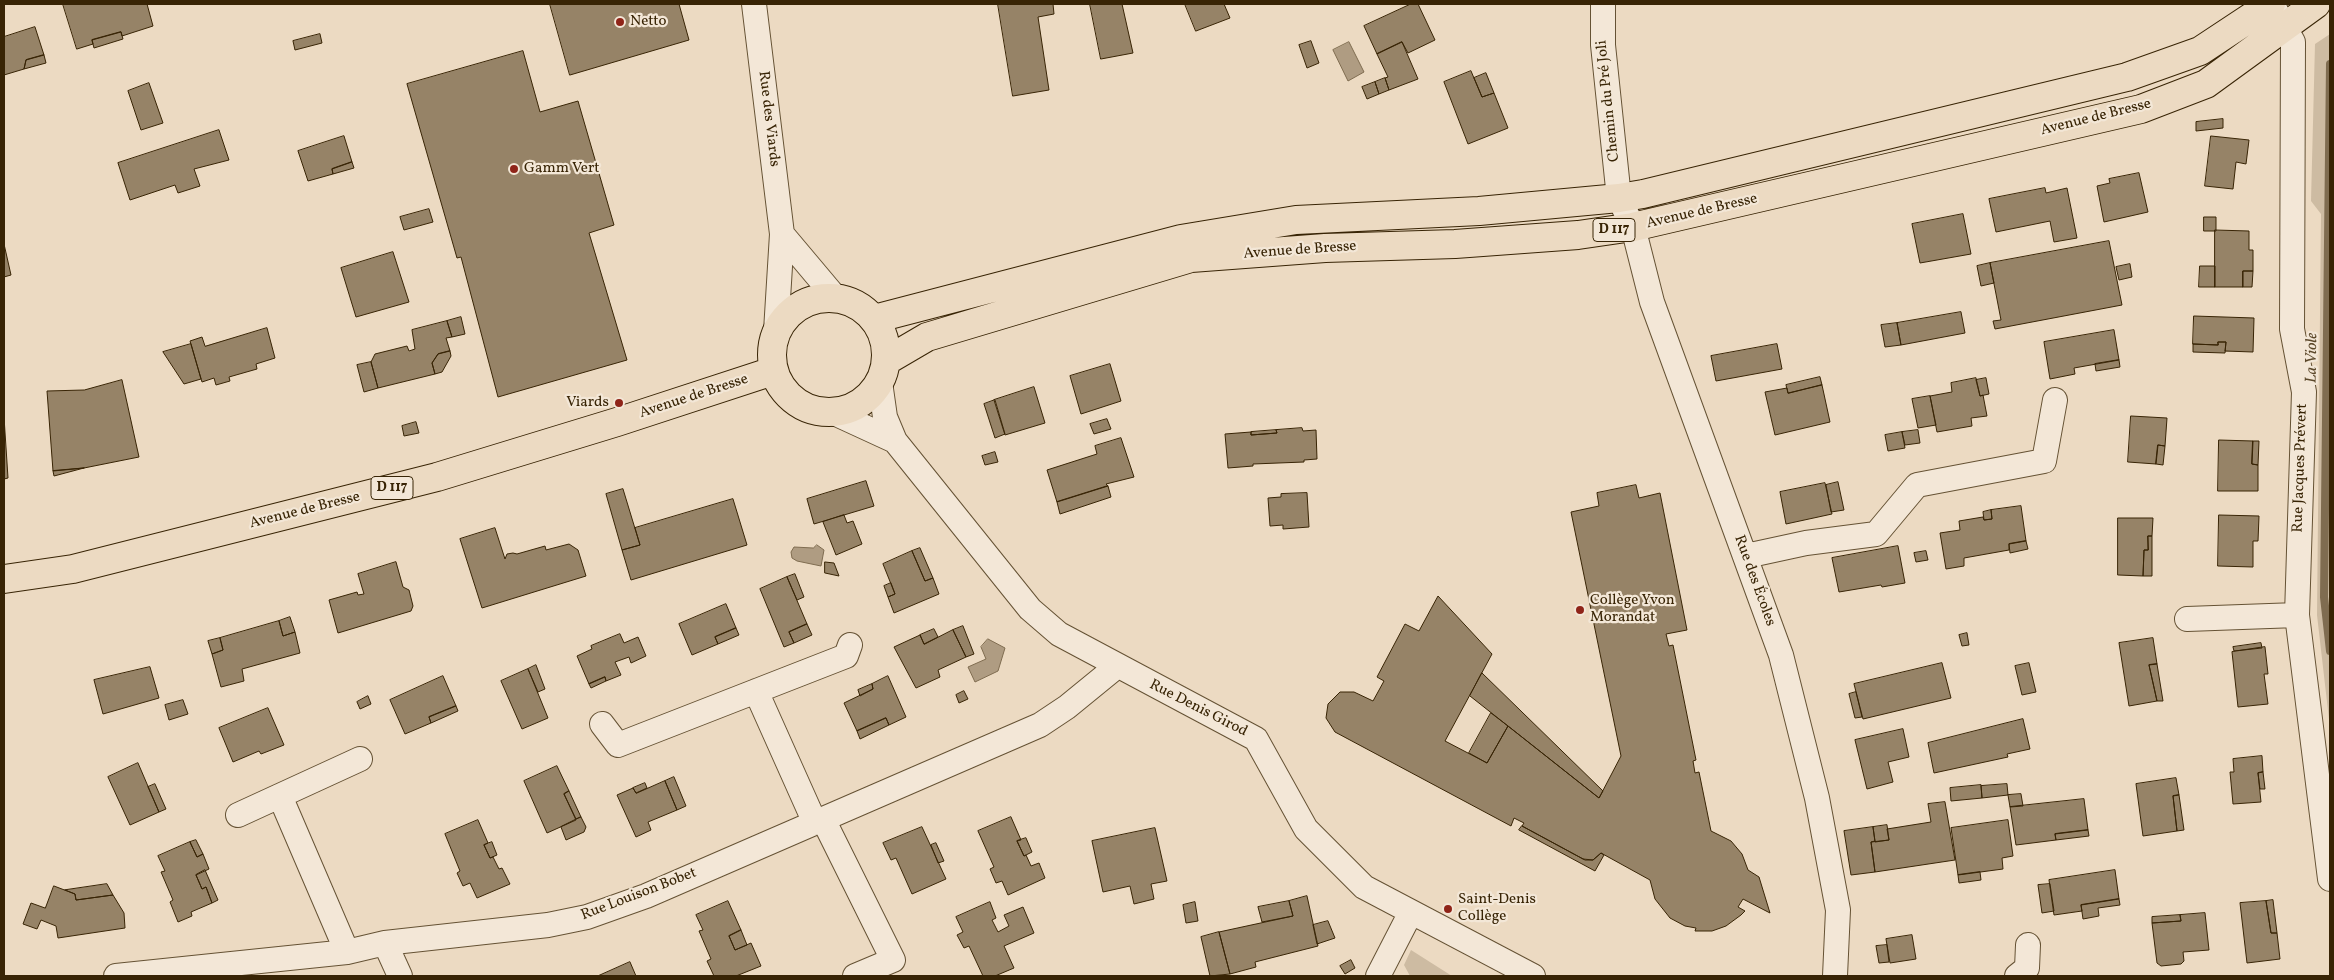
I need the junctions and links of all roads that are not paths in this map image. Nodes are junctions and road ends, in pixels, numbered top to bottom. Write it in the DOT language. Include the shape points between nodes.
graph roads {
  1 [pos="754,4"];
  2 [pos="1603,4"];
  3 [pos="2272,4"];
  4 [pos="2316,4"];
  5 [pos="2285,28"];
  6 [pos="1619,198"];
  7 [pos="1634,227"];
  8 [pos="782,234"];
  9 [pos="835,297"];
  10 [pos="874,319"];
  11 [pos="776,331"];
  12 [pos="773,371"];
  13 [pos="883,372"];
  14 [pos="2055,400"];
  15 [pos="832,412"];
  16 [pos="895,441"];
  17 [pos="1746,556"];
  18 [pos="4,579"];
  19 [pos="2297,615"];
  20 [pos="2186,619"];
  21 [pos="850,645"];
  22 [pos="1116,667"];
  23 [pos="756,691"];
  24 [pos="602,724"];
  25 [pos="360,759"];
  26 [pos="280,796"];
  27 [pos="238,815"];
  28 [pos="819,821"];
  29 [pos="2330,879"];
  30 [pos="1410,912"];
  31 [pos="385,943"];
  32 [pos="2028,945"];
  33 [pos="347,952"];
  34 [pos="116,976"];
  35 [pos="400,976"];
  36 [pos="855,976"];
  37 [pos="1378,976"];
  38 [pos="1533,976"];
  39 [pos="1834,976"];
  40 [pos="2017,976"];
  1 -- 8 [label="street, Rue des Viards"];
  2 -- 6 [label="street, Chemin du Pré Joli" via="1603,45"];
  3 -- 5 [label="street, Rue Jacques Prévert"];
  3 -- 6 [label="main road, Avenue de Bresse / D 117" via="2200,51 2126,77"];
  4 -- 5 [label="main road, Avenue de Bresse / D 117"];
  5 -- 7 [label="main road, Avenue de Bresse / D 117" via="2206,84 2142,109"];
  5 -- 19 [label="street, Rue Jacques Prévert" via="2293,42 2292,329 2304,392"];
  6 -- 7 [label="street, Rue des Écoles"];
  6 -- 10 [label="main road, Avenue de Bresse / D 117" via="1479,211 1296,220 1181,239"];
  7 -- 13 [label="main road, Avenue de Bresse / D 117" via="1578,235 1455,244 1325,248 1191,258 927,337"];
  7 -- 17 [label="street, Rue des Écoles" via="1652,302"];
  8 -- 9 [label="street"];
  8 -- 11 [label="street, Rue des Viards"];
  9 -- 10 [label="main road" via="864,308"];
  9 -- 11 [label="main road" via="817,298 800,304"];
  10 -- 13 [label="main road" via="886,346"];
  11 -- 12 [label="main road" via="771,358"];
  12 -- 15 [label="main road" via="780,385 802,406"];
  12 -- 18 [label="main road, Avenue de Bresse / D 117" via="437,477 73,569"];
  13 -- 15 [label="main road" via="871,394 860,404"];
  13 -- 16 [label="street, Rue Denis Girod" via="885,417"];
  14 -- 17 [label="street" via="2044,461 1917,485 1876,534 1806,543"];
  15 -- 16 [label="street, Rue Denis Girod"];
  16 -- 22 [label="street, Rue Denis Girod" via="1030,609 1059,634"];
  17 -- 39 [label="street, Rue des Écoles" via="1781,655 1816,798 1838,910"];
  19 -- 20 [label="street"];
  19 -- 29 [label="street, Rue Jacques Prévert"];
  21 -- 23 [label="street" via="846,656"];
  22 -- 28 [label="street, Rue Louison Bobet" via="1040,725"];
  22 -- 30 [label="street, Rue Denis Girod" via="1256,739 1306,829 1364,887"];
  23 -- 24 [label="street" via="618,745"];
  23 -- 28 [label="street"];
  25 -- 26 [label="street"];
  26 -- 27 [label="street"];
  26 -- 33 [label="street"];
  28 -- 31 [label="street, Rue Louison Bobet" via="646,896 587,917 548,925"];
  28 -- 36 [label="street" via="893,960"];
  30 -- 37 [label="street"];
  30 -- 38 [label="street, Rue Denis Girod"];
  31 -- 33 [label="street, Rue Louison Bobet"];
  31 -- 35 [label="street"];
  32 -- 40 [label="street" via="2027,968"];
  33 -- 34 [label="street, Rue Louison Bobet"];
}
